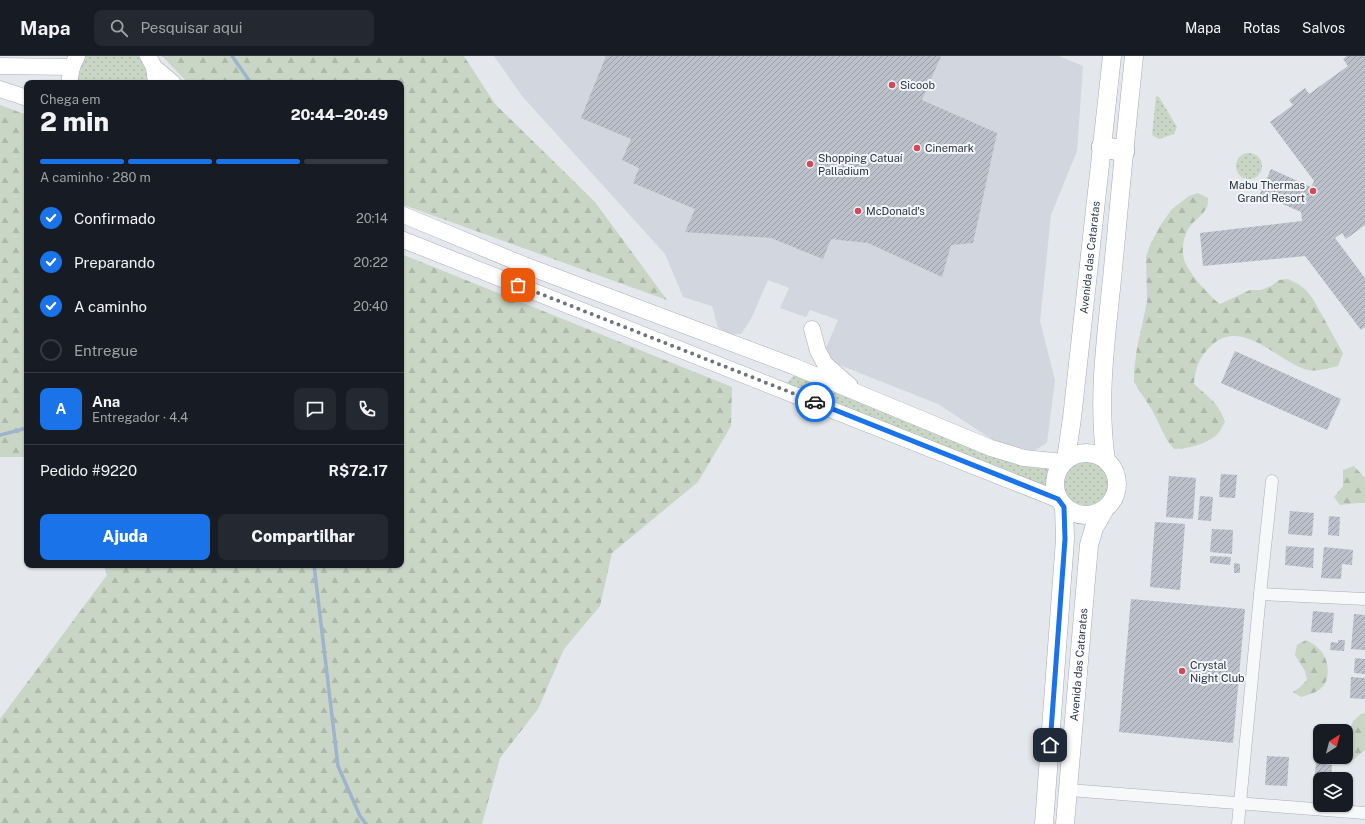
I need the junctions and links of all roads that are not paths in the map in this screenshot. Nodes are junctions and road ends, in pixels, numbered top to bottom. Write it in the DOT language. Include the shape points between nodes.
graph roads {
  1 [pos="1112,56"];
  2 [pos="1134,56"];
  3 [pos="74,61"];
  4 [pos="151,62"];
  5 [pos="0,66"];
  6 [pos="70,80"];
  7 [pos="155,80"];
  8 [pos="170,80"];
  9 [pos="0,89"];
  10 [pos="24,97"];
  11 [pos="1102,147"];
  12 [pos="1124,151"];
  13 [pos="404,215"];
  14 [pos="404,240"];
  15 [pos="812,329"];
  16 [pos="708,360"];
  17 [pos="793,366"];
  18 [pos="859,393"];
  19 [pos="1064,460"];
  20 [pos="1106,460"];
  21 [pos="1272,481"];
  22 [pos="1061,503"];
  23 [pos="1106,508"];
  24 [pos="1260,594"];
  25 [pos="1365,599"];
  26 [pos="1069,790"];
  27 [pos="1240,804"];
  28 [pos="1365,813"];
  29 [pos="1044,824"];
  30 [pos="1065,824"];
  31 [pos="1238,824"];
  1 -- 11 [label="main road, Avenida das Cataratas"];
  2 -- 12 [label="main road"];
  3 -- 5 [label="street"];
  3 -- 6 [label="street"];
  4 -- 7 [label="street"];
  4 -- 8 [label="street"];
  9 -- 10 [label="street"];
  11 -- 12 [label="highway"];
  11 -- 19 [label="main road, Avenida das Cataratas" via="1072,418"];
  12 -- 20 [label="main road" via="1102,406"];
  13 -- 17 [label="street" via="524,265"];
  14 -- 16 [label="street"];
  15 -- 18 [label="street" via="818,351 825,364"];
  16 -- 17 [label="street" via="775,381 782,378"];
  16 -- 22 [label="street"];
  17 -- 18 [label="street"];
  18 -- 19 [label="street" via="991,448 1024,458"];
  19 -- 20 [label="main road" via="1084,452"];
  19 -- 22 [label="main road" via="1058,468 1054,483"];
  20 -- 23 [label="main road" via="1117,480 1115,496"];
  21 -- 24 [label="street"];
  22 -- 23 [label="main road" via="1083,515 1091,515"];
  22 -- 29 [label="main road, Avenida das Cataratas" via="1065,539"];
  23 -- 26 [label="main road, Avenida das Cataratas" via="1088,544"];
  24 -- 25 [label="street"];
  24 -- 27 [label="street"];
  26 -- 27 [label="street"];
  26 -- 30 [label="main road, Avenida das Cataratas"];
  27 -- 28 [label="street"];
  27 -- 31 [label="street"];
}
